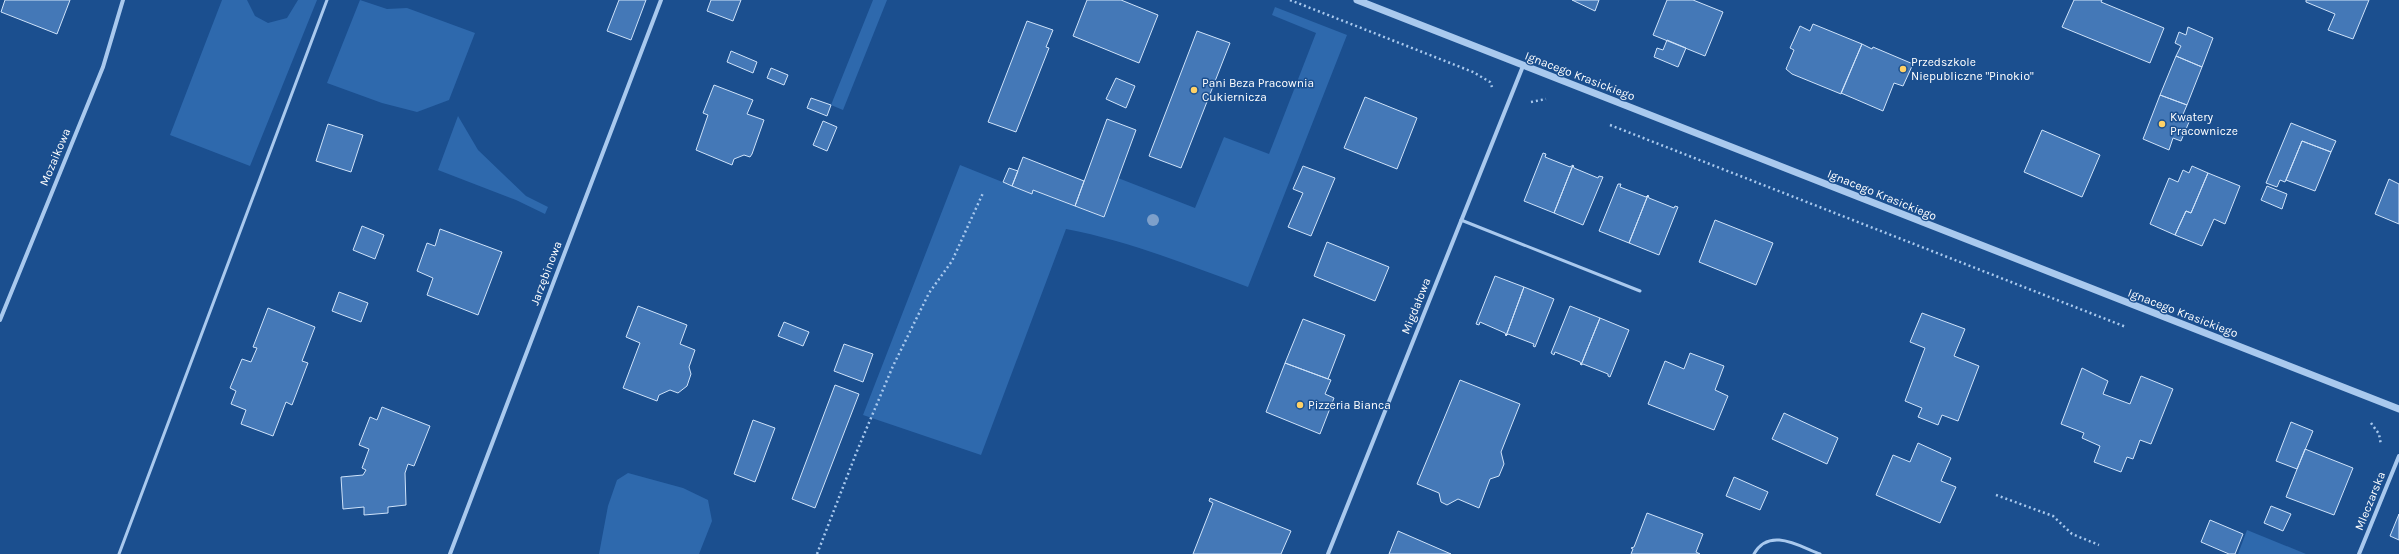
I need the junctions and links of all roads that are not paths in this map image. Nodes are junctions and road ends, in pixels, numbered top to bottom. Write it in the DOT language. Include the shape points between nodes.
graph roads {
  1 [pos="123,0"];
  2 [pos="327,0"];
  3 [pos="661,0"];
  4 [pos="1357,0"];
  5 [pos="1523,66"];
  6 [pos="1461,220"];
  7 [pos="1640,291"];
  8 [pos="0,320"];
  9 [pos="2399,409"];
  10 [pos="2399,456"];
  11 [pos="119,554"];
  12 [pos="450,554"];
  13 [pos="1328,554"];
  14 [pos="1754,554"];
  15 [pos="1820,554"];
  16 [pos="2359,554"];
  1 -- 8 [label="street, Mozaikowa" via="103,67"];
  2 -- 11 [label="lane"];
  3 -- 12 [label="street, Jarzębinowa"];
  4 -- 5 [label="street, Ignacego Krasickiego"];
  5 -- 6 [label="street, Migdałowa"];
  5 -- 9 [label="street, Ignacego Krasickiego"];
  6 -- 7 [label="lane"];
  6 -- 13 [label="street, Migdałowa"];
  10 -- 16 [label="street, Mleczarska"];
  14 -- 15 [label="lane" via="1766,542 1782,539"];
}
